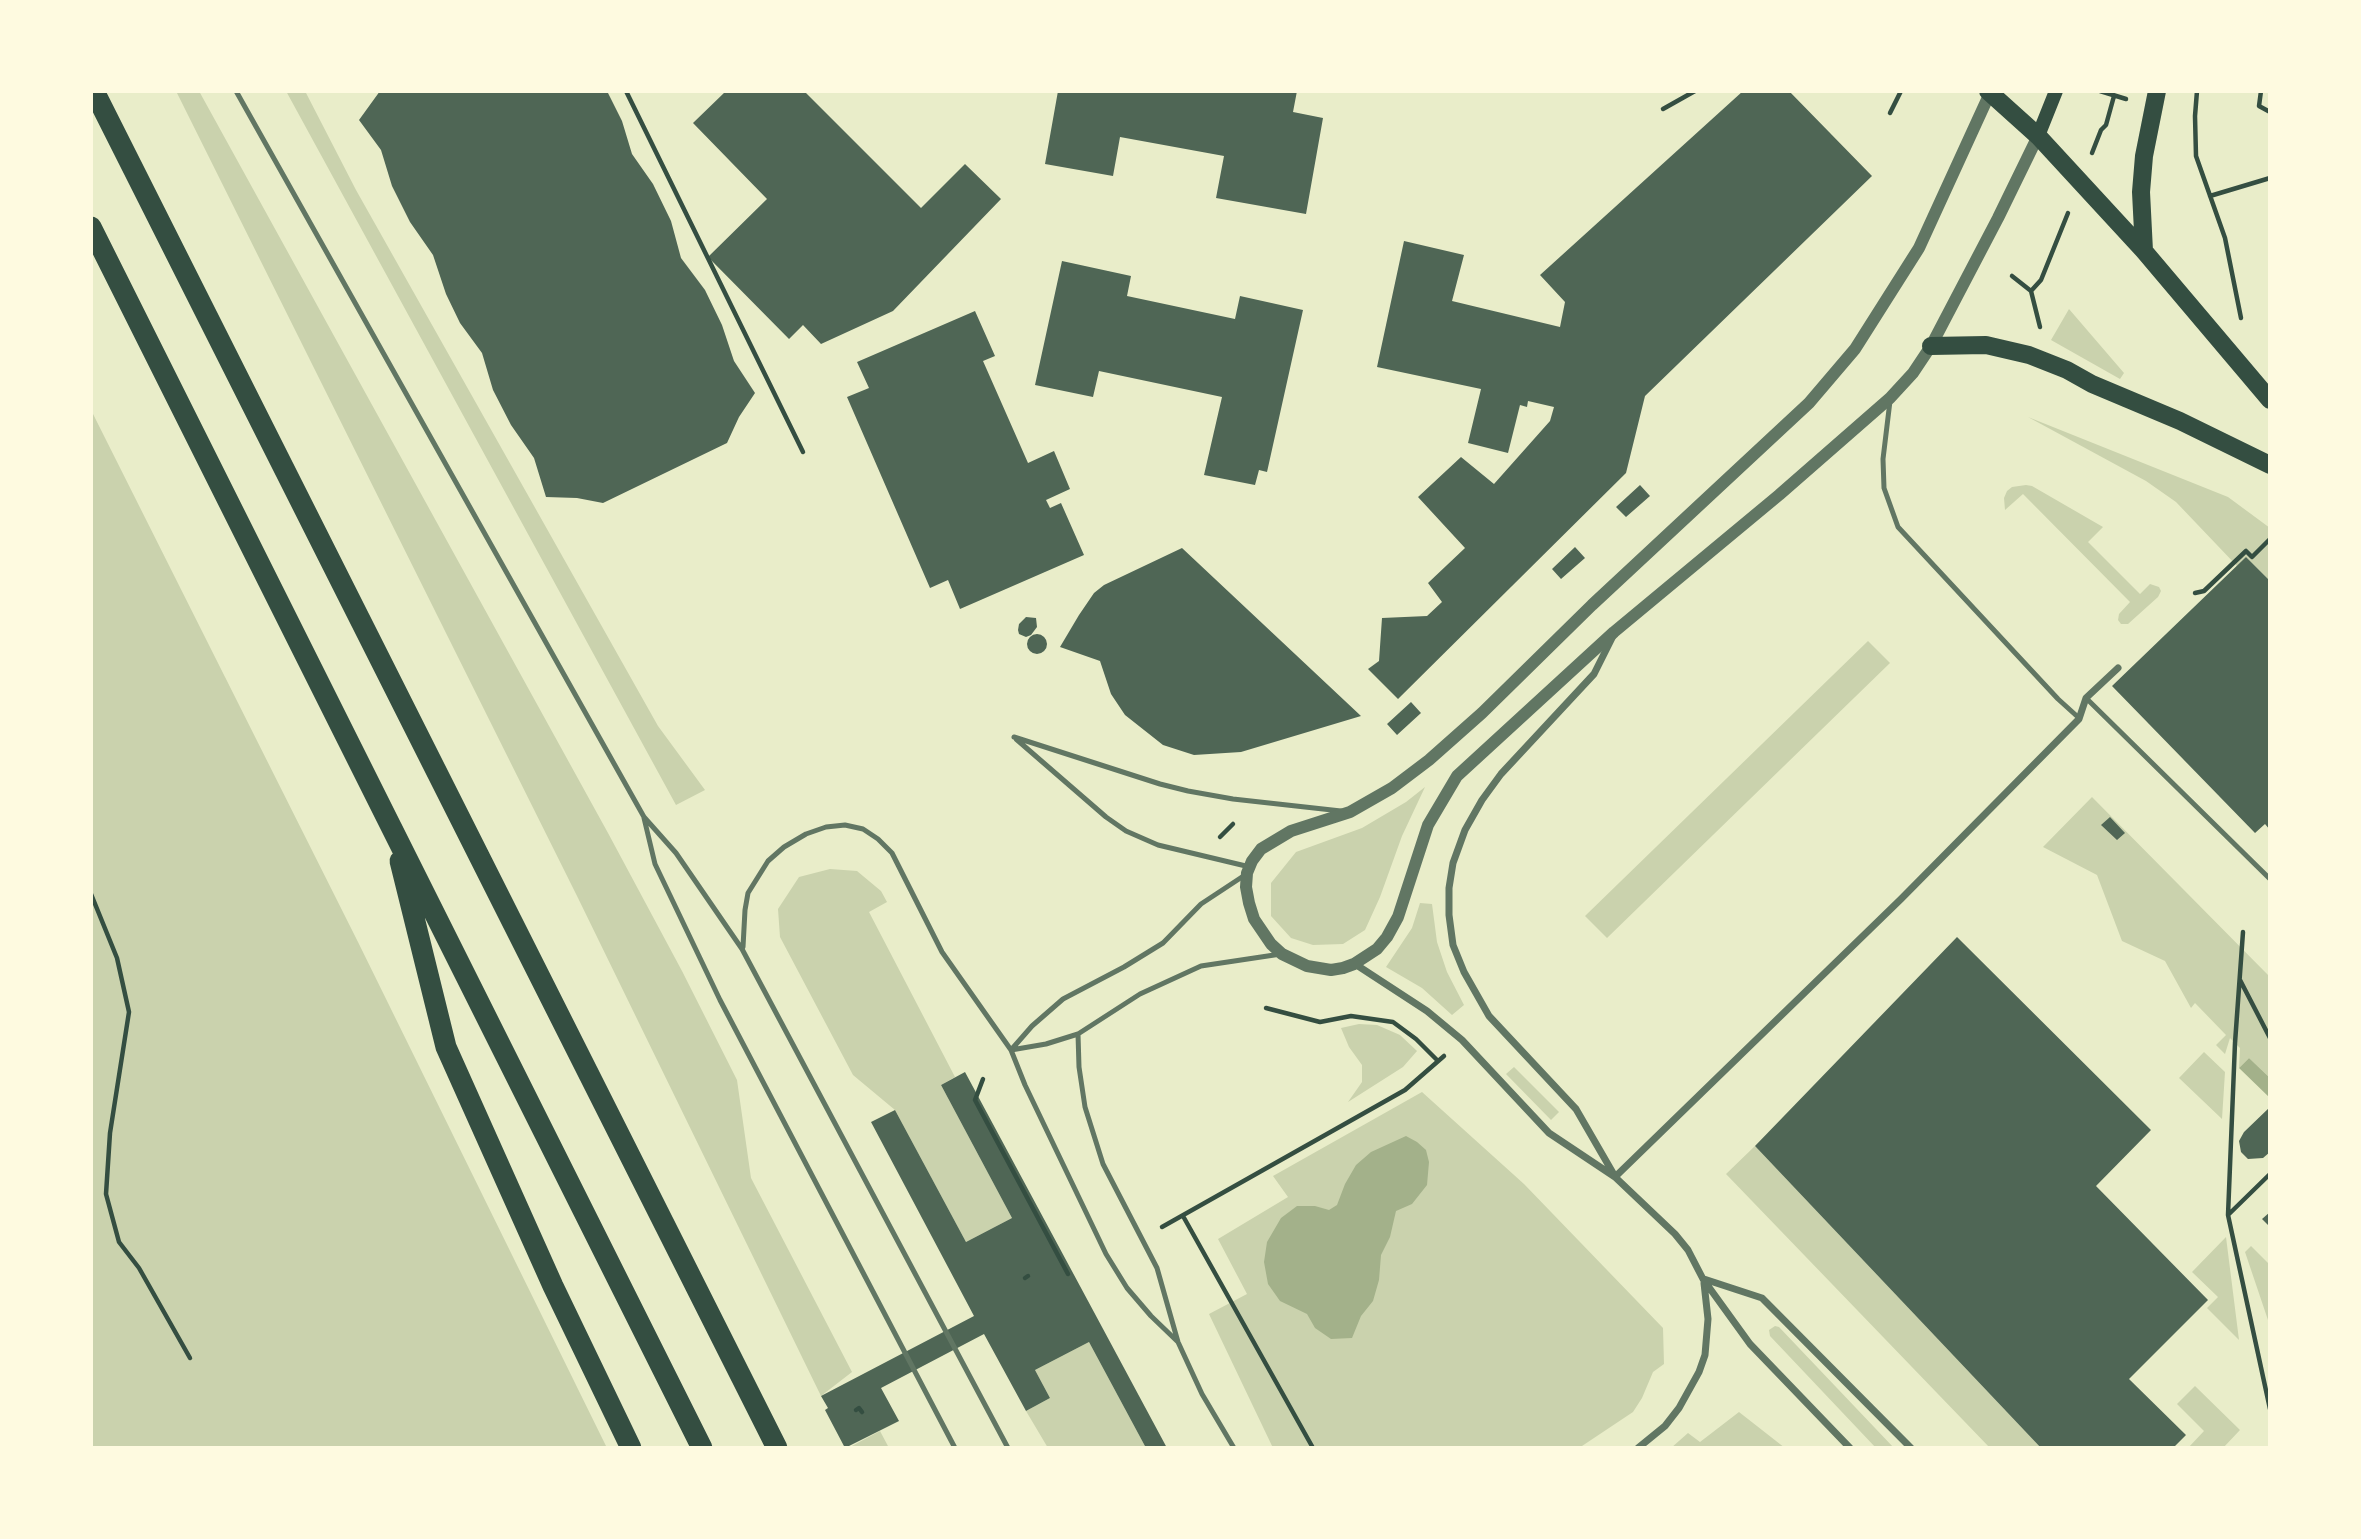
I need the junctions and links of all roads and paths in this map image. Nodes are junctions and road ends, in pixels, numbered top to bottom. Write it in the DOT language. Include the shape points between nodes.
graph roads {
  1 [pos="94,91"];
  2 [pos="236,91"];
  3 [pos="626,91"];
  4 [pos="1695,91"];
  5 [pos="1901,91"];
  6 [pos="2056,91"];
  7 [pos="2100,91"];
  8 [pos="2157,91"];
  9 [pos="2197,91"];
  10 [pos="2261,91"];
  11 [pos="1990,92"];
  12 [pos="2114,96"];
  13 [pos="2136,102"];
  14 [pos="1663,109"];
  15 [pos="2270,112"];
  16 [pos="1890,113"];
  17 [pos="2102,130"];
  18 [pos="2038,136"];
  19 [pos="2270,178"];
  20 [pos="2210,197"];
  21 [pos="91,227"];
  22 [pos="2144,251"];
  23 [pos="2228,254"];
  24 [pos="2012,276"];
  25 [pos="2041,281"];
  26 [pos="2031,291"];
  27 [pos="2036,337"];
  28 [pos="1931,346"];
  29 [pos="1890,398"];
  30 [pos="2270,400"];
  31 [pos="803,452"];
  32 [pos="2270,465"];
  33 [pos="2270,539"];
  34 [pos="2195,593"];
  35 [pos="1614,632"];
  36 [pos="2118,668"];
  37 [pos="2086,698"];
  38 [pos="2080,719"];
  39 [pos="1350,812"];
  40 [pos="644,817"];
  41 [pos="390,821"];
  42 [pos="1234,822"];
  43 [pos="1216,842"];
  44 [pos="1249,870"];
  45 [pos="2270,879"];
  46 [pos="91,894"];
  47 [pos="2243,932"];
  48 [pos="743,949"];
  49 [pos="1282,954"];
  50 [pos="1354,964"];
  51 [pos="2239,979"];
  52 [pos="1266,1008"];
  53 [pos="1078,1034"];
  54 [pos="2270,1038"];
  55 [pos="1011,1049"];
  56 [pos="983,1079"];
  57 [pos="2270,1174"];
  58 [pos="1615,1177"];
  59 [pos="2228,1215"];
  60 [pos="1183,1216"];
  61 [pos="1154,1230"];
  62 [pos="1068,1274"];
  63 [pos="1703,1279"];
  64 [pos="1178,1342"];
  65 [pos="190,1358"];
  66 [pos="2270,1409"];
  67 [pos="631,1448"];
  68 [pos="702,1448"];
  69 [pos="777,1448"];
  70 [pos="955,1448"];
  71 [pos="1008,1448"];
  72 [pos="1234,1448"];
  73 [pos="1313,1448"];
  74 [pos="1638,1448"];
  75 [pos="1850,1448"];
  76 [pos="1910,1448"];
  1 -- 69 [label="highway"];
  2 -- 40 [label="lane"];
  3 -- 31 [label="path"];
  4 -- 14 [label="path"];
  5 -- 16 [label="path"];
  6 -- 18 [label="main road"];
  7 -- 12 [label="path"];
  8 -- 22 [label="main road" via="2141,192"];
  9 -- 20 [label="path" via="2196,156"];
  10 -- 15 [label="path" via="2259,106"];
  11 -- 18 [label="main road"];
  11 -- 39 [label="street" via="1919,248 1855,349 1809,402 1482,713 1392,788"];
  12 -- 13 [label="path"];
  12 -- 17 [label="path"];
  18 -- 22 [label="main road"];
  18 -- 28 [label="street"];
  19 -- 20 [label="path"];
  20 -- 23 [label="path"];
  21 -- 41 [label="highway"];
  22 -- 30 [label="main road"];
  24 -- 26 [label="path"];
  25 -- 26 [label="path"];
  26 -- 27 [label="path" via="2040,328"];
  28 -- 29 [label="street"];
  28 -- 32 [label="main road" via="1986,345 2029,355"];
  29 -- 35 [label="street"];
  29 -- 38 [label="lane" via="1884,488 1898,527"];
  33 -- 34 [label="path" via="2252,557 2246,551 2204,591"];
  35 -- 50 [label="street" via="1457,776 1428,825 1398,917 1387,937"];
  35 -- 58 [label="street" via="1594,674 1482,800 1453,863 1448,915 1457,954 1489,1016 1576,1109"];
  36 -- 37 [label="street"];
  37 -- 38 [label="street"];
  37 -- 45 [label="lane"];
  38 -- 58 [label="street"];
  39 -- 44 [label="street" via="1270,842"];
  39 -- 44 [label="lane" via="1188,791 1014,737 1126,831 1158,845"];
  40 -- 48 [label="lane" via="676,853"];
  40 -- 70 [label="lane" via="655,864 720,1000"];
  41 -- 67 [label="highway" via="446,1047"];
  41 -- 68 [label="highway"];
  42 -- 43 [label="path"];
  44 -- 49 [label="street" via="1246,887 1254,919"];
  44 -- 55 [label="lane" via="1201,904 1163,943 1063,999"];
  46 -- 65 [label="path" via="117,958 129,1012 110,1133 106,1194 118,1242 139,1268"];
  47 -- 51 [label="path"];
  48 -- 55 [label="lane" via="748,894 768,862 806,834 826,827 845,825 863,830 892,853 942,951"];
  48 -- 71 [label="lane"];
  49 -- 50 [label="street" via="1317,969"];
  49 -- 53 [label="lane" via="1207,965 1180,974 1139,993"];
  50 -- 58 [label="street" via="1427,1011 1462,1040 1549,1133"];
  51 -- 54 [label="path"];
  51 -- 59 [label="path"];
  52 -- 60 [label="path" via="1320,1022 1351,1016 1393,1022 1438,1061 1405,1090"];
  53 -- 55 [label="lane"];
  53 -- 64 [label="lane" via="1082,1088 1093,1138 1157,1268"];
  55 -- 64 [label="lane" via="1106,1254 1127,1288"];
  56 -- 62 [label="path" via="975,1100"];
  57 -- 59 [label="path"];
  58 -- 63 [label="street" via="1675,1234"];
  59 -- 66 [label="path"];
  60 -- 61 [label="path"];
  60 -- 73 [label="path"];
  63 -- 74 [label="street" via="1708,1319 1699,1372 1665,1426"];
  63 -- 75 [label="street" via="1750,1344"];
  63 -- 76 [label="street" via="1762,1298"];
  64 -- 72 [label="lane"];
}
